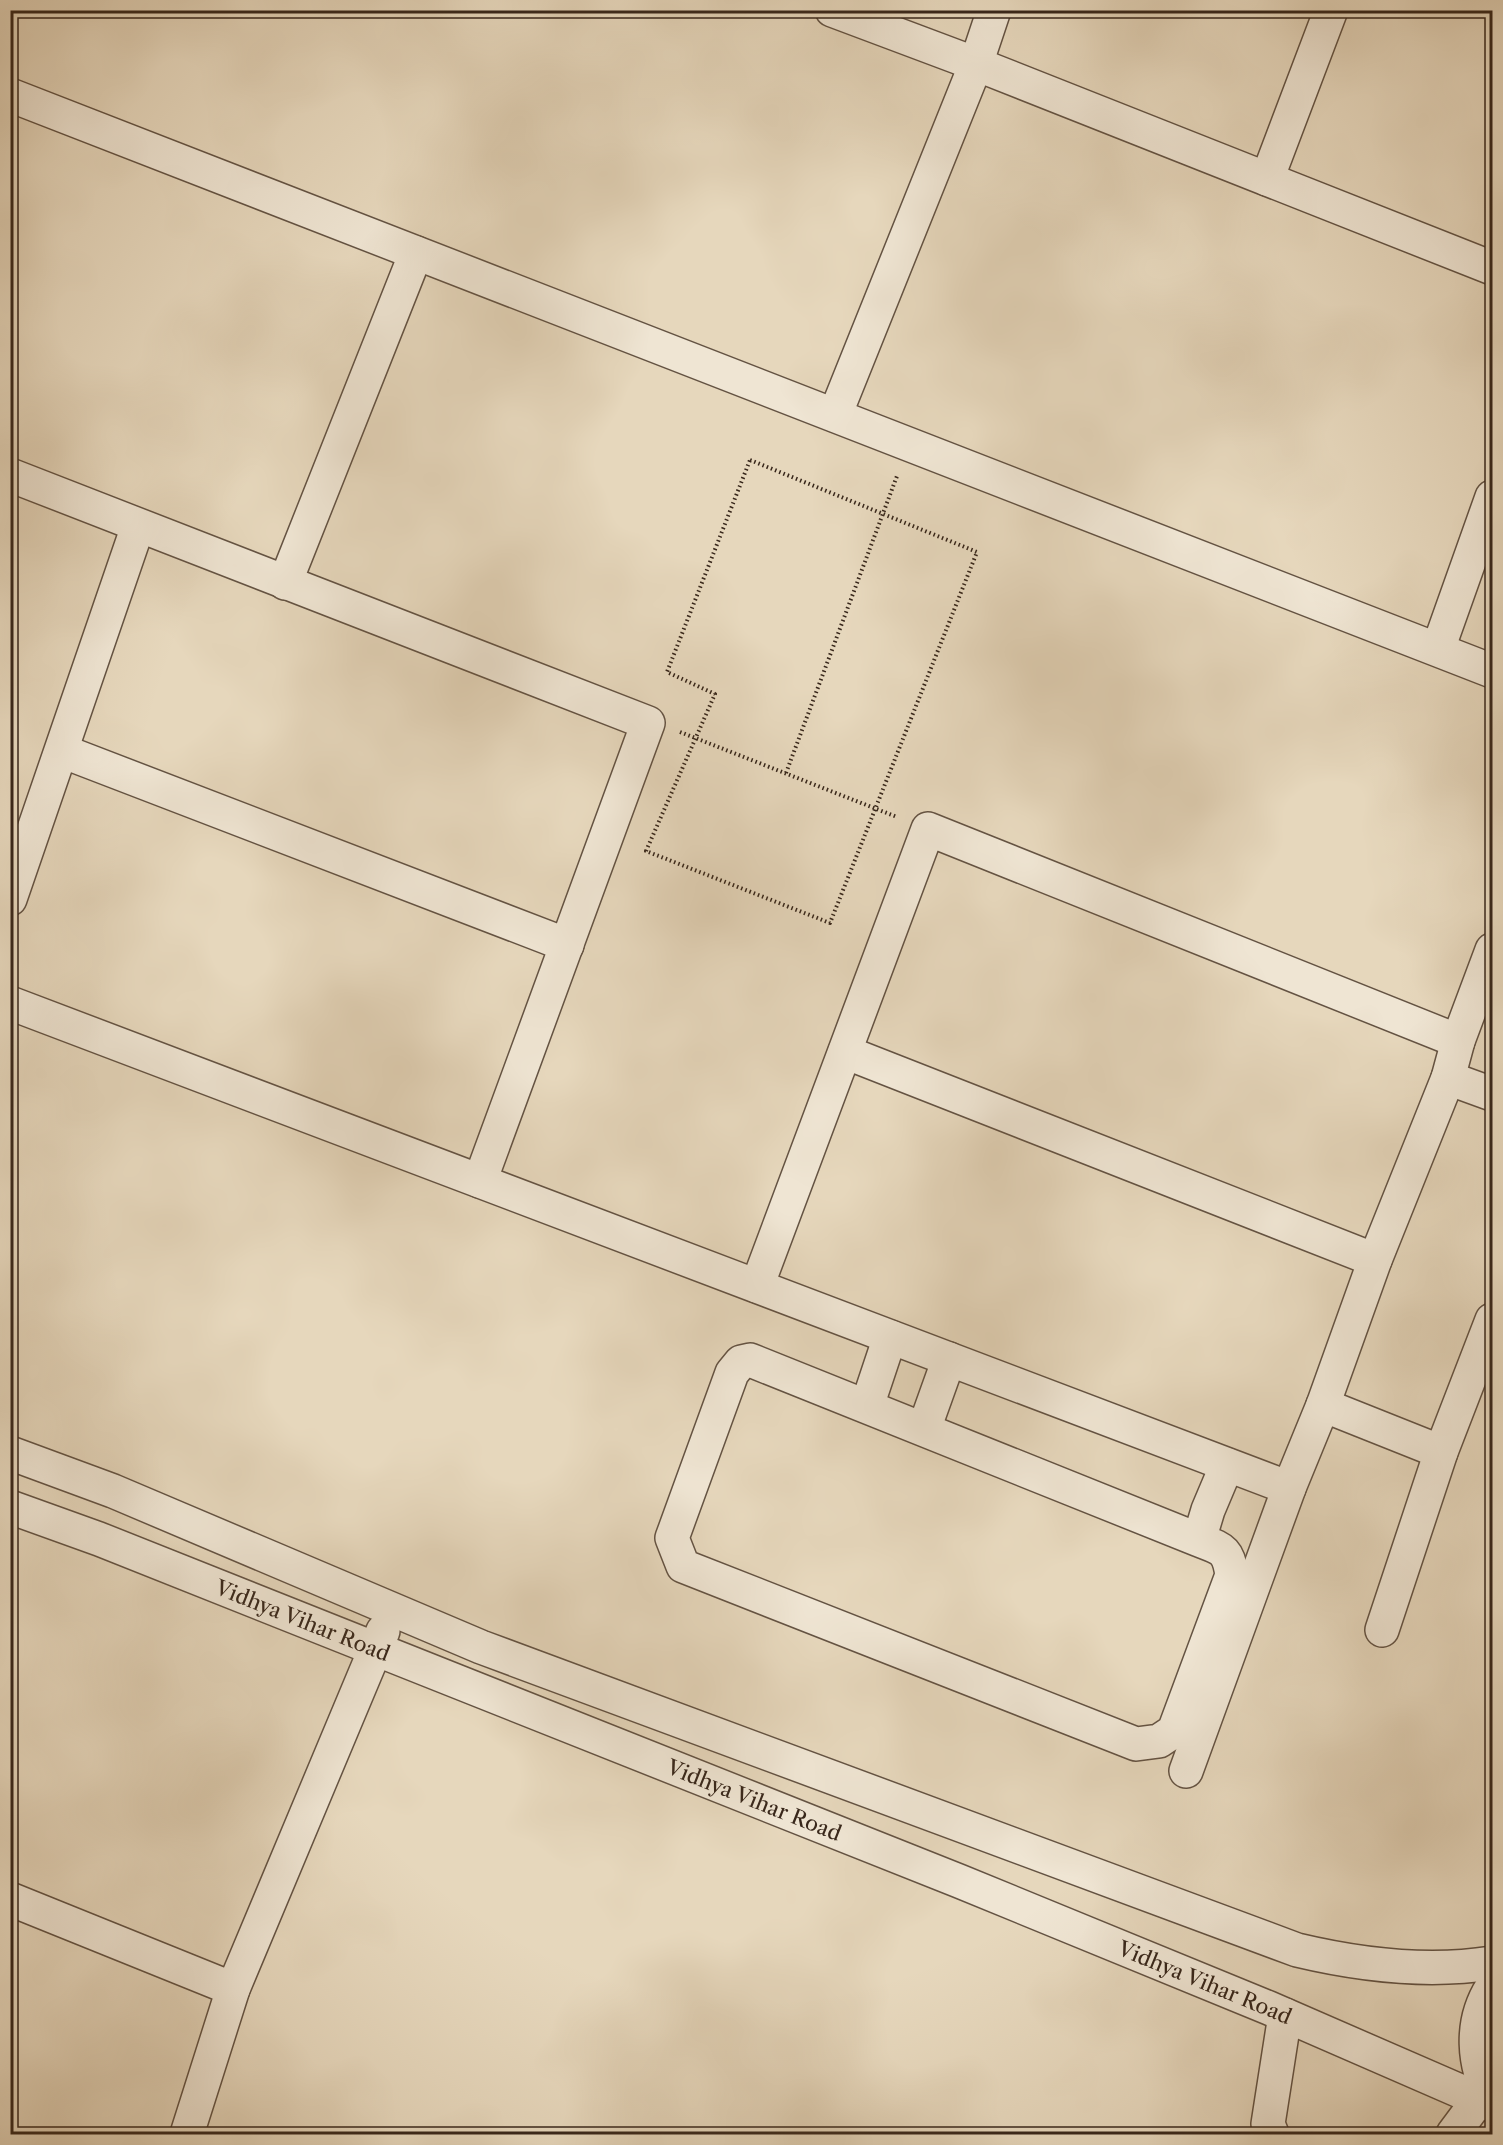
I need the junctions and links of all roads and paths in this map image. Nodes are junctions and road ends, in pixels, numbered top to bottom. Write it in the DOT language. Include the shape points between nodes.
graph roads {
  1 [pos="832,10"];
  2 [pos="994,10"];
  3 [pos="1331,10"];
  4 [pos="976,64"];
  5 [pos="10,95"];
  6 [pos="1267,179"];
  7 [pos="416,253"];
  8 [pos="1492,268"];
  9 [pos="835,415"];
  10 [pos="908,444"];
  11 [pos="10,476"];
  12 [pos="1492,497"];
  13 [pos="883,513"];
  14 [pos="138,526"];
  15 [pos="285,583"];
  16 [pos="1438,649"];
  17 [pos="1492,671"];
  18 [pos="697,736"];
  19 [pos="62,751"];
  20 [pos="786,773"];
  21 [pos="875,809"];
  22 [pos="928,829"];
  23 [pos="10,899"];
  24 [pos="567,945"];
  25 [pos="1492,950"];
  26 [pos="10,1003"];
  27 [pos="1458,1041"];
  28 [pos="845,1052"];
  29 [pos="1448,1078"];
  30 [pos="1492,1094"];
  31 [pos="480,1181"];
  32 [pos="1375,1260"];
  33 [pos="757,1287"];
  34 [pos="1492,1320"];
  35 [pos="890,1337"];
  36 [pos="950,1359"];
  37 [pos="1323,1405"];
  38 [pos="867,1407"];
  39 [pos="924,1429"];
  40 [pos="10,1452"];
  41 [pos="1441,1452"];
  42 [pos="1227,1465"];
  43 [pos="1289,1488"];
  44 [pos="10,1507"];
  45 [pos="1199,1540"];
  46 [pos="390,1609"];
  47 [pos="1382,1630"];
  48 [pos="376,1650"];
  49 [pos="1186,1771"];
  50 [pos="10,1899"];
  51 [pos="1492,1963"];
  52 [pos="1492,1987"];
  53 [pos="233,1989"];
  54 [pos="1285,2015"];
  55 [pos="1488,2102"];
  56 [pos="187,2134"];
  57 [pos="1272,2134"];
  58 [pos="1453,2134"];
  1 -- 4 [label="street"];
  2 -- 4 [label="street"];
  3 -- 6 [label="street"];
  4 -- 6 [label="street"];
  4 -- 9 [label="street"];
  5 -- 7 [label="street"];
  6 -- 8 [label="street"];
  7 -- 9 [label="street"];
  7 -- 15 [label="street"];
  9 -- 10 [label="street"];
  10 -- 13 [label="path"];
  10 -- 16 [label="street"];
  11 -- 14 [label="street"];
  12 -- 16 [label="street"];
  13 -- 18 [label="path" via="750,460 667,672 716,694"];
  13 -- 20 [label="path"];
  13 -- 21 [label="path" via="977,552"];
  14 -- 15 [label="street"];
  14 -- 19 [label="street"];
  15 -- 24 [label="street" via="648,723"];
  16 -- 17 [label="street"];
  18 -- 20 [label="path"];
  18 -- 21 [label="path" via="646,851 830,923"];
  19 -- 23 [label="street"];
  19 -- 24 [label="street"];
  20 -- 21 [label="path"];
  21 -- 22 [label="path"];
  22 -- 27 [label="street"];
  22 -- 28 [label="street"];
  24 -- 31 [label="street"];
  25 -- 27 [label="street"];
  26 -- 31 [label="street"];
  27 -- 29 [label="street"];
  28 -- 32 [label="street"];
  28 -- 33 [label="street"];
  29 -- 30 [label="street"];
  29 -- 32 [label="street"];
  31 -- 33 [label="street"];
  32 -- 37 [label="street"];
  33 -- 35 [label="street"];
  34 -- 41 [label="street"];
  35 -- 36 [label="street"];
  35 -- 38 [label="street"];
  36 -- 39 [label="street"];
  36 -- 42 [label="street"];
  37 -- 41 [label="street"];
  37 -- 43 [label="street"];
  38 -- 39 [label="street"];
  38 -- 45 [label="street" via="750,1360 741,1362 732,1373 672,1538 682,1566 1136,1744 1159,1741 1174,1731 1232,1575 1230,1558 1223,1549"];
  39 -- 45 [label="street"];
  40 -- 46 [label="street, Vidhya Vihar Road"];
  41 -- 47 [label="street"];
  42 -- 43 [label="street"];
  42 -- 45 [label="street"];
  43 -- 49 [label="street"];
  44 -- 48 [label="street, Vidhya Vihar Road"];
  46 -- 48 [label="street"];
  46 -- 51 [label="street, Vidhya Vihar Road" via="481,1647 1297,1950 1350,1962 1461,1968"];
  48 -- 53 [label="street"];
  48 -- 54 [label="street, Vidhya Vihar Road"];
  50 -- 53 [label="street"];
  52 -- 55 [label="street" via="1479,2017 1475,2040"];
  53 -- 56 [label="street"];
  54 -- 55 [label="street, Vidhya Vihar Road"];
  54 -- 57 [label="street" via="1268,2124"];
  55 -- 58 [label="street"];
}
